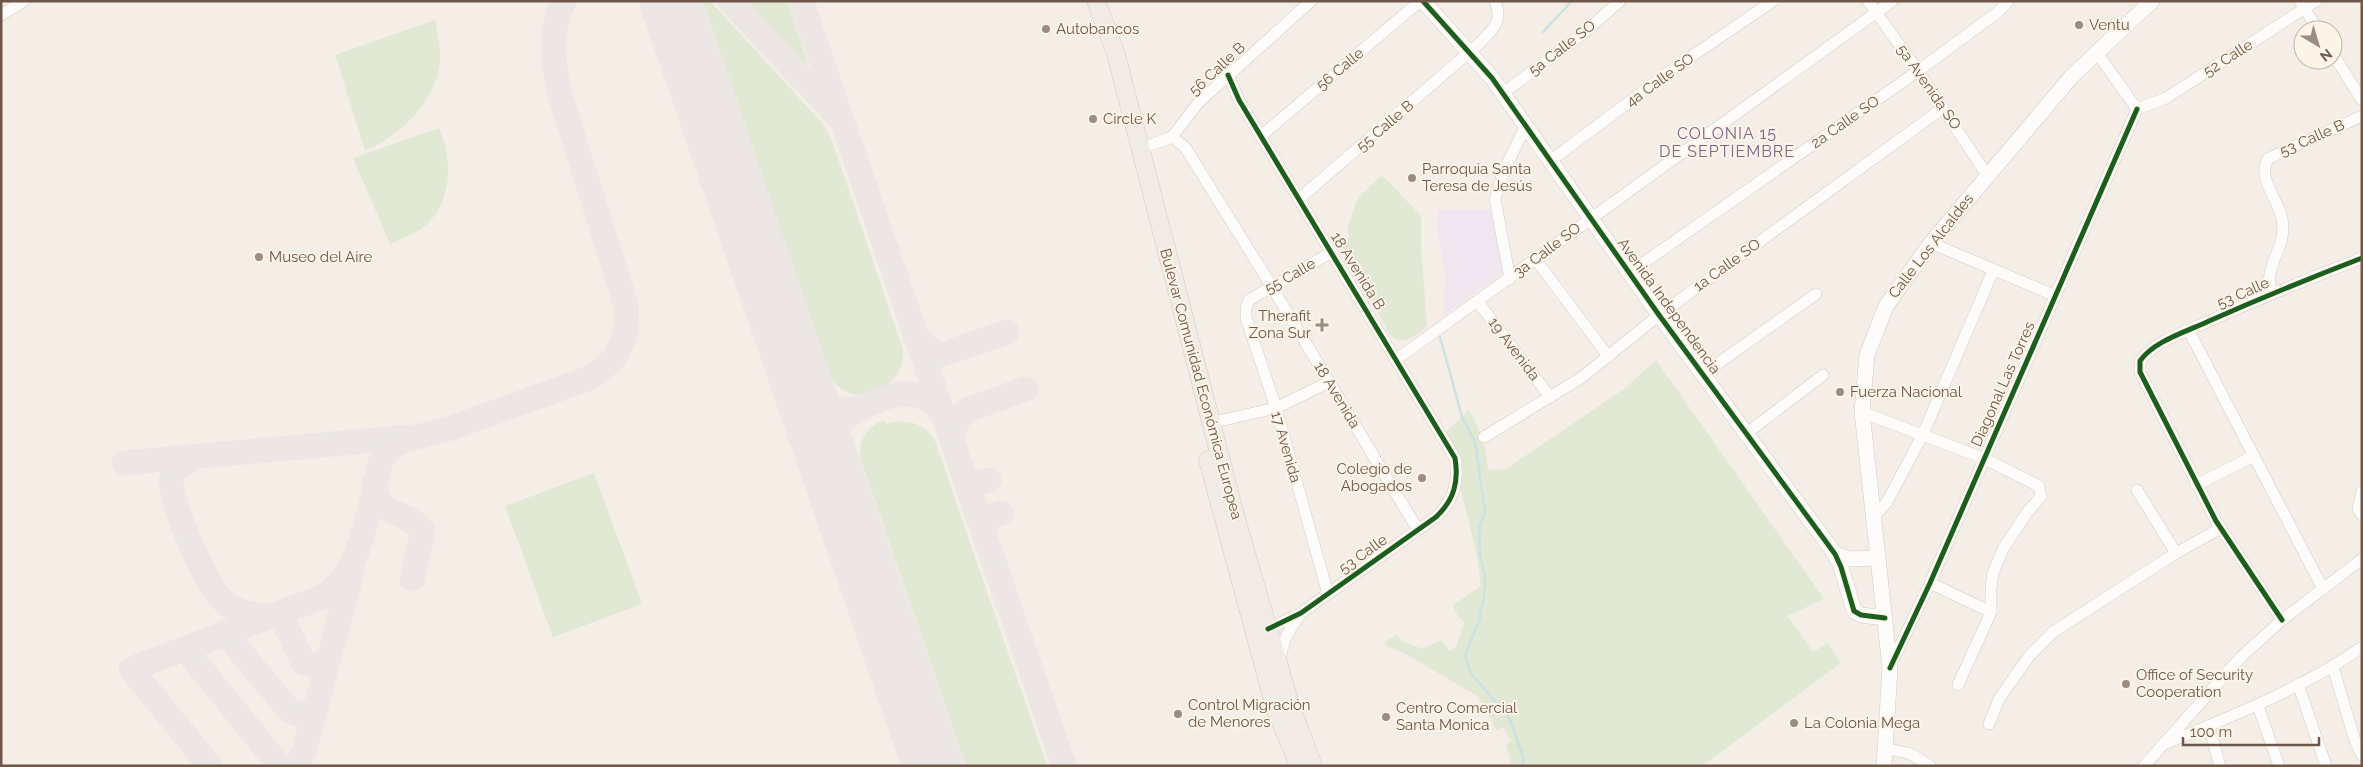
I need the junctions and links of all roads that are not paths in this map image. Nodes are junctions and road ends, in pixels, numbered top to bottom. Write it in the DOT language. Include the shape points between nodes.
graph roads {
  1 [pos="24,1"];
  2 [pos="1084,1"];
  3 [pos="1096,1"];
  4 [pos="1311,1"];
  5 [pos="1421,1"];
  6 [pos="1495,1"];
  7 [pos="1773,1"];
  8 [pos="1868,1"];
  9 [pos="1892,1"];
  10 [pos="2008,1"];
  11 [pos="2152,1"];
  12 [pos="2316,1"];
  13 [pos="1616,2"];
  14 [pos="2302,5"];
  15 [pos="1877,13"];
  16 [pos="1,15"];
  17 [pos="2312,20"];
  18 [pos="1470,52"];
  19 [pos="2097,53"];
  20 [pos="2343,70"];
  21 [pos="1918,71"];
  22 [pos="1228,75"];
  23 [pos="1503,93"];
  24 [pos="2362,100"];
  25 [pos="1943,108"];
  26 [pos="2137,109"];
  27 [pos="2362,116"];
  28 [pos="1526,126"];
  29 [pos="1261,136"];
  30 [pos="1172,138"];
  31 [pos="1140,149"];
  32 [pos="1550,161"];
  33 [pos="1987,175"];
  34 [pos="1299,200"];
  35 [pos="1590,218"];
  36 [pos="1931,242"];
  37 [pos="1332,252"];
  38 [pos="2362,258"];
  39 [pos="1536,260"];
  40 [pos="1993,271"];
  41 [pos="1629,273"];
  42 [pos="1510,279"];
  43 [pos="1272,287"];
  44 [pos="1816,294"];
  45 [pos="2271,294"];
  46 [pos="2056,296"];
  47 [pos="1248,300"];
  48 [pos="1478,302"];
  49 [pos="1659,315"];
  50 [pos="2189,331"];
  51 [pos="1608,356"];
  52 [pos="1397,359"];
  53 [pos="1703,374"];
  54 [pos="1823,375"];
  55 [pos="1329,382"];
  56 [pos="1550,397"];
  57 [pos="1276,408"];
  58 [pos="1862,412"];
  59 [pos="1210,423"];
  60 [pos="1747,433"];
  61 [pos="1923,434"];
  62 [pos="1484,437"];
  63 [pos="2254,456"];
  64 [pos="1983,458"];
  65 [pos="1456,482"];
  66 [pos="2196,485"];
  67 [pos="2137,490"];
  68 [pos="2362,491"];
  69 [pos="1228,514"];
  70 [pos="2362,515"];
  71 [pos="1872,519"];
  72 [pos="2220,528"];
  73 [pos="1418,530"];
  74 [pos="2176,553"];
  75 [pos="1835,554"];
  76 [pos="1876,558"];
  77 [pos="2362,560"];
  78 [pos="1930,583"];
  79 [pos="2323,589"];
  80 [pos="1328,594"];
  81 [pos="1992,612"];
  82 [pos="1301,613"];
  83 [pos="1885,618"];
  84 [pos="2282,620"];
  85 [pos="1268,630"];
  86 [pos="2362,647"];
  87 [pos="1278,666"];
  88 [pos="2333,667"];
  89 [pos="1890,668"];
  90 [pos="2298,684"];
  91 [pos="1958,685"];
  92 [pos="2258,706"];
  93 [pos="1990,724"];
  94 [pos="2210,726"];
  95 [pos="2358,739"];
  96 [pos="2162,745"];
  97 [pos="1886,748"];
  98 [pos="2362,755"];
  99 [pos="2147,764"];
  100 [pos="1299,766"];
  101 [pos="1313,766"];
  102 [pos="1884,766"];
  103 [pos="1930,766"];
  104 [pos="2220,766"];
  105 [pos="2279,766"];
  106 [pos="2326,766"];
  1 -- 16 [label="street"];
  2 -- 69 [label="main road, Bulevar Comunidad Económica Europea" via="1100,39 1114,88"];
  3 -- 31 [label="main road, Bulevar Comunidad Económica Europea" via="1116,54"];
  4 -- 22 [label="street, 56 Calle B"];
  5 -- 18 [label="main road, Avenida Independencia"];
  5 -- 29 [label="street, 56 Calle"];
  6 -- 18 [label="street, 55 Calle B" via="1500,13 1497,24"];
  7 -- 32 [label="street, 4a Calle SO" via="1676,67"];
  8 -- 15 [label="street, 5a Avenida SO"];
  9 -- 15 [label="street, 3a Calle SO"];
  10 -- 21 [label="street, 2a Calle SO" via="1998,12"];
  11 -- 19 [label="main road, Calle Los Alcaldes"];
  12 -- 14 [label="street, 52 Calle"];
  13 -- 23 [label="street, 5a Calle SO" via="1585,32"];
  14 -- 17 [label="street"];
  14 -- 26 [label="street, 52 Calle" via="2166,98"];
  15 -- 21 [label="street, 5a Avenida SO"];
  15 -- 35 [label="street, 3a Calle SO"];
  18 -- 23 [label="main road, Avenida Independencia"];
  18 -- 34 [label="street, 55 Calle B"];
  19 -- 26 [label="street"];
  19 -- 33 [label="main road, Calle Los Alcaldes" via="2072,76"];
  20 -- 24 [label="street"];
  21 -- 25 [label="street, 5a Avenida SO"];
  21 -- 41 [label="street, 2a Calle SO"];
  22 -- 29 [label="street, 18 Avenida B"];
  22 -- 30 [label="street, 56 Calle B" via="1198,103"];
  23 -- 28 [label="main road, Avenida Independencia"];
  25 -- 33 [label="street, 5a Avenida SO"];
  25 -- 49 [label="street, 1a Calle SO"];
  26 -- 46 [label="street, Diagonal Las Torres"];
  27 -- 45 [label="street, 53 Calle B" via="2264,163 2264,172 2282,217 2283,235 2270,276"];
  28 -- 32 [label="main road, Avenida Independencia"];
  28 -- 42 [label="street" via="1494,199"];
  29 -- 34 [label="street, 18 Avenida B"];
  30 -- 31 [label="street"];
  30 -- 43 [label="street, 18 Avenida" via="1185,147"];
  31 -- 59 [label="main road, Bulevar Comunidad Económica Europea"];
  32 -- 35 [label="main road, Avenida Independencia"];
  33 -- 36 [label="main road, Calle Los Alcaldes"];
  34 -- 37 [label="street, 18 Avenida B"];
  35 -- 39 [label="street, 3a Calle SO"];
  35 -- 41 [label="main road, Avenida Independencia"];
  36 -- 40 [label="street"];
  36 -- 58 [label="main road, Calle Los Alcaldes" via="1886,306 1868,355"];
  37 -- 43 [label="street, 55 Calle"];
  37 -- 52 [label="street, 18 Avenida B"];
  38 -- 45 [label="street, 53 Calle"];
  39 -- 42 [label="street, 3a Calle SO"];
  39 -- 51 [label="street"];
  40 -- 46 [label="street"];
  40 -- 61 [label="street"];
  41 -- 49 [label="main road, Avenida Independencia"];
  42 -- 48 [label="street, 3a Calle SO"];
  43 -- 47 [label="street, 55 Calle"];
  43 -- 55 [label="street, 18 Avenida"];
  44 -- 53 [label="street"];
  45 -- 50 [label="street, 53 Calle"];
  46 -- 64 [label="street, Diagonal Las Torres"];
  47 -- 57 [label="street, 17 Avenida" via="1246,318"];
  48 -- 52 [label="street, 3a Calle SO"];
  48 -- 56 [label="street, 19 Avenida"];
  49 -- 51 [label="street, 1a Calle SO"];
  49 -- 53 [label="main road, Avenida Independencia"];
  50 -- 63 [label="street"];
  50 -- 66 [label="street, 53 Calle" via="2154,347 2140,361 2140,372"];
  51 -- 56 [label="street, 1a Calle SO"];
  52 -- 65 [label="street, 18 Avenida B" via="1455,458"];
  53 -- 60 [label="main road, Avenida Independencia"];
  54 -- 60 [label="street"];
  55 -- 57 [label="street"];
  55 -- 73 [label="street, 18 Avenida"];
  56 -- 62 [label="street, 1a Calle SO"];
  57 -- 59 [label="street"];
  57 -- 80 [label="street, 17 Avenida"];
  58 -- 61 [label="street"];
  58 -- 71 [label="main road, Calle Los Alcaldes"];
  59 -- 69 [label="main road, Bulevar Comunidad Económica Europea"];
  60 -- 75 [label="main road, Avenida Independencia"];
  61 -- 64 [label="street"];
  61 -- 71 [label="street" via="1887,502"];
  63 -- 66 [label="street"];
  63 -- 79 [label="street"];
  64 -- 78 [label="street, Diagonal Las Torres"];
  64 -- 81 [label="street" via="2039,486 2041,496 2003,549 1990,588"];
  65 -- 73 [label="street, 53 Calle" via="1449,503"];
  66 -- 72 [label="street"];
  67 -- 74 [label="street"];
  68 -- 70 [label="street" via="2358,509"];
  69 -- 85 [label="main road, Bulevar Comunidad Económica Europea"];
  69 -- 100 [label="main road, Bulevar Comunidad Económica Europea" via="1275,708"];
  71 -- 76 [label="main road, Calle Los Alcaldes"];
  72 -- 74 [label="street"];
  72 -- 84 [label="street"];
  73 -- 80 [label="street, 53 Calle"];
  74 -- 93 [label="street" via="2053,632 2030,655 1999,698"];
  75 -- 76 [label="main road" via="1850,559"];
  75 -- 83 [label="main road, Avenida Independencia" via="1854,611"];
  76 -- 83 [label="main road, Calle Los Alcaldes"];
  77 -- 79 [label="street"];
  78 -- 81 [label="street"];
  78 -- 89 [label="street, Diagonal Las Torres"];
  79 -- 84 [label="street"];
  80 -- 82 [label="street, 53 Calle"];
  81 -- 91 [label="street"];
  82 -- 85 [label="street, 53 Calle"];
  82 -- 87 [label="street, 53 Calle" via="1282,647"];
  83 -- 89 [label="main road, Calle Los Alcaldes"];
  84 -- 96 [label="street" via="2241,657"];
  85 -- 87 [label="main road, Bulevar Comunidad Económica Europea"];
  86 -- 88 [label="street"];
  87 -- 101 [label="main road, Bulevar Comunidad Económica Europea"];
  88 -- 90 [label="street"];
  88 -- 95 [label="street"];
  89 -- 97 [label="main road, Calle Los Alcaldes"];
  90 -- 92 [label="street"];
  90 -- 106 [label="street"];
  92 -- 94 [label="street"];
  92 -- 105 [label="street"];
  94 -- 96 [label="street"];
  94 -- 104 [label="street"];
  95 -- 98 [label="street"];
  96 -- 99 [label="street"];
  97 -- 102 [label="main road, Calle Los Alcaldes"];
  97 -- 103 [label="street" via="1911,754"];
}
